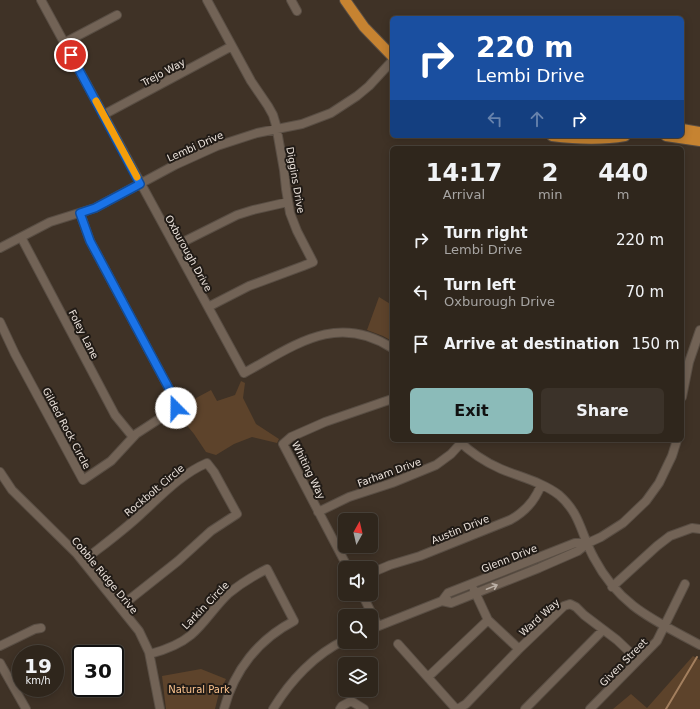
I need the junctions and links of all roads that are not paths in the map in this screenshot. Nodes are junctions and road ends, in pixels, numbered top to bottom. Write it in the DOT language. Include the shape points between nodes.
graph roads {
  1 [pos="41,0"];
  2 [pos="207,0"];
  3 [pos="291,0"];
  4 [pos="345,0"];
  5 [pos="297,11"];
  6 [pos="117,15"];
  7 [pos="64,43"];
  8 [pos="232,46"];
  9 [pos="390,54"];
  10 [pos="390,62"];
  11 [pos="103,115"];
  12 [pos="277,129"];
  13 [pos="684,129"];
  14 [pos="700,132"];
  15 [pos="680,138"];
  16 [pos="700,141"];
  17 [pos="140,184"];
  18 [pos="288,202"];
  19 [pos="80,213"];
  20 [pos="21,237"];
  21 [pos="175,246"];
  22 [pos="0,248"];
  23 [pos="208,307"];
  24 [pos="0,322"];
  25 [pos="700,330"];
  26 [pos="390,347"];
  27 [pos="684,387"];
  28 [pos="390,400"];
  29 [pos="133,437"];
  30 [pos="460,442"];
  31 [pos="676,442"];
  32 [pos="0,472"];
  33 [pos="541,485"];
  34 [pos="318,512"];
  35 [pos="700,529"];
  36 [pos="588,543"];
  37 [pos="83,561"];
  38 [pos="344,561"];
  39 [pos="378,570"];
  40 [pos="685,584"];
  41 [pos="612,587"];
  42 [pos="477,593"];
  43 [pos="442,601"];
  44 [pos="120,607"];
  45 [pos="488,620"];
  46 [pos="378,626"];
  47 [pos="664,626"];
  48 [pos="41,628"];
  49 [pos="603,630"];
  50 [pos="338,644"];
  51 [pos="398,644"];
  52 [pos="700,645"];
  53 [pos="0,646"];
  54 [pos="519,649"];
  55 [pos="150,654"];
  56 [pos="638,660"];
  57 [pos="0,663"];
  58 [pos="428,677"];
  59 [pos="26,709"];
  60 [pos="160,709"];
  61 [pos="224,709"];
  62 [pos="273,709"];
  63 [pos="340,709"];
  64 [pos="364,709"];
  65 [pos="457,709"];
  66 [pos="525,709"];
  67 [pos="590,709"];
  1 -- 7 [label="street, Oxburough Drive"];
  2 -- 8 [label="street, Diggins Drive"];
  3 -- 5 [label="street"];
  4 -- 9 [label="main road" via="364,27"];
  6 -- 7 [label="street"];
  7 -- 11 [label="street, Oxburough Drive"];
  8 -- 11 [label="street, Trejo Way"];
  8 -- 12 [label="street, Diggins Drive" via="268,106"];
  10 -- 12 [label="street, Lembi Drive" via="369,86 345,105 317,119"];
  11 -- 17 [label="street, Oxburough Drive"];
  12 -- 17 [label="street, Lembi Drive" via="216,146"];
  12 -- 18 [label="street, Diggins Drive"];
  13 -- 14 [label="main road"];
  15 -- 16 [label="main road"];
  17 -- 19 [label="street, Lembi Drive" via="95,208"];
  17 -- 21 [label="street, Oxburough Drive"];
  18 -- 21 [label="street" via="236,215"];
  18 -- 23 [label="street, Diggins Drive" via="295,225 313,262 249,286"];
  19 -- 20 [label="street, Lembi Drive" via="50,222"];
  19 -- 29 [label="street, Gilded Rock Circle" via="90,241 173,396 176,408"];
  20 -- 22 [label="street, Lembi Drive"];
  20 -- 29 [label="street, Foley Lane" via="116,415"];
  21 -- 23 [label="street, Oxburough Drive"];
  23 -- 26 [label="street, Oxburough Drive" via="244,373 302,342 327,333 363,334"];
  24 -- 29 [label="street, Gilded Rock Circle" via="83,480 111,461"];
  25 -- 27 [label="street"];
  28 -- 34 [label="street, Whiting Way" via="325,422 291,437 283,444"];
  30 -- 33 [label="street" via="499,468"];
  30 -- 34 [label="street, Farham Drive" via="444,460 432,467 349,497"];
  31 -- 36 [label="street, Glenn Drive" via="665,472 646,501 623,523"];
  32 -- 37 [label="street, Cobble Ridge Drive" via="12,490"];
  33 -- 36 [label="street" via="559,496 570,507 579,520"];
  33 -- 39 [label="street, Austin Drive" via="530,505 516,517"];
  34 -- 38 [label="street, Whiting Way"];
  35 -- 41 [label="street" via="692,528 670,536"];
  36 -- 41 [label="street" via="592,557"];
  42 -- 36 [label="street, Glenn Drive, one-way" via="578,551"];
  36 -- 43 [label="street, Glenn Drive" via="575,543 448,593"];
  37 -- 44 [label="street, Cobble Ridge Drive"];
  37 -- 44 [label="street, Rockbolt Circle" via="197,467 206,463 214,472 237,514 211,531 178,562"];
  40 -- 47 [label="street, Given Street"];
  41 -- 47 [label="street" via="628,603"];
  42 -- 43 [label="street, Glenn Drive" via="474,589"];
  42 -- 45 [label="street"];
  43 -- 46 [label="street, Glenn Drive"];
  44 -- 55 [label="street, Cobble Ridge Drive" via="139,631"];
  45 -- 54 [label="street"];
  45 -- 58 [label="street"];
  47 -- 52 [label="street"];
  47 -- 56 [label="street, Given Street" via="657,641"];
  48 -- 53 [label="street"];
  49 -- 54 [label="street, Ward Way" via="576,606 570,604 564,606"];
  49 -- 56 [label="street, Ward Way" via="618,640"];
  49 -- 66 [label="street"];
  50 -- 62 [label="street" via="324,652 299,674"];
  51 -- 58 [label="street"];
  54 -- 65 [label="street, Ward Way" via="466,704"];
  55 -- 60 [label="street, Cobble Ridge Drive"];
  55 -- 61 [label="street, Larkin Circle" via="184,641 229,594 266,569 294,621 267,638 248,659 231,687"];
  56 -- 67 [label="street, Given Street"];
  57 -- 59 [label="street"];
  58 -- 65 [label="street"];
  63 -- 64 [label="street" via="350,701"];
}
